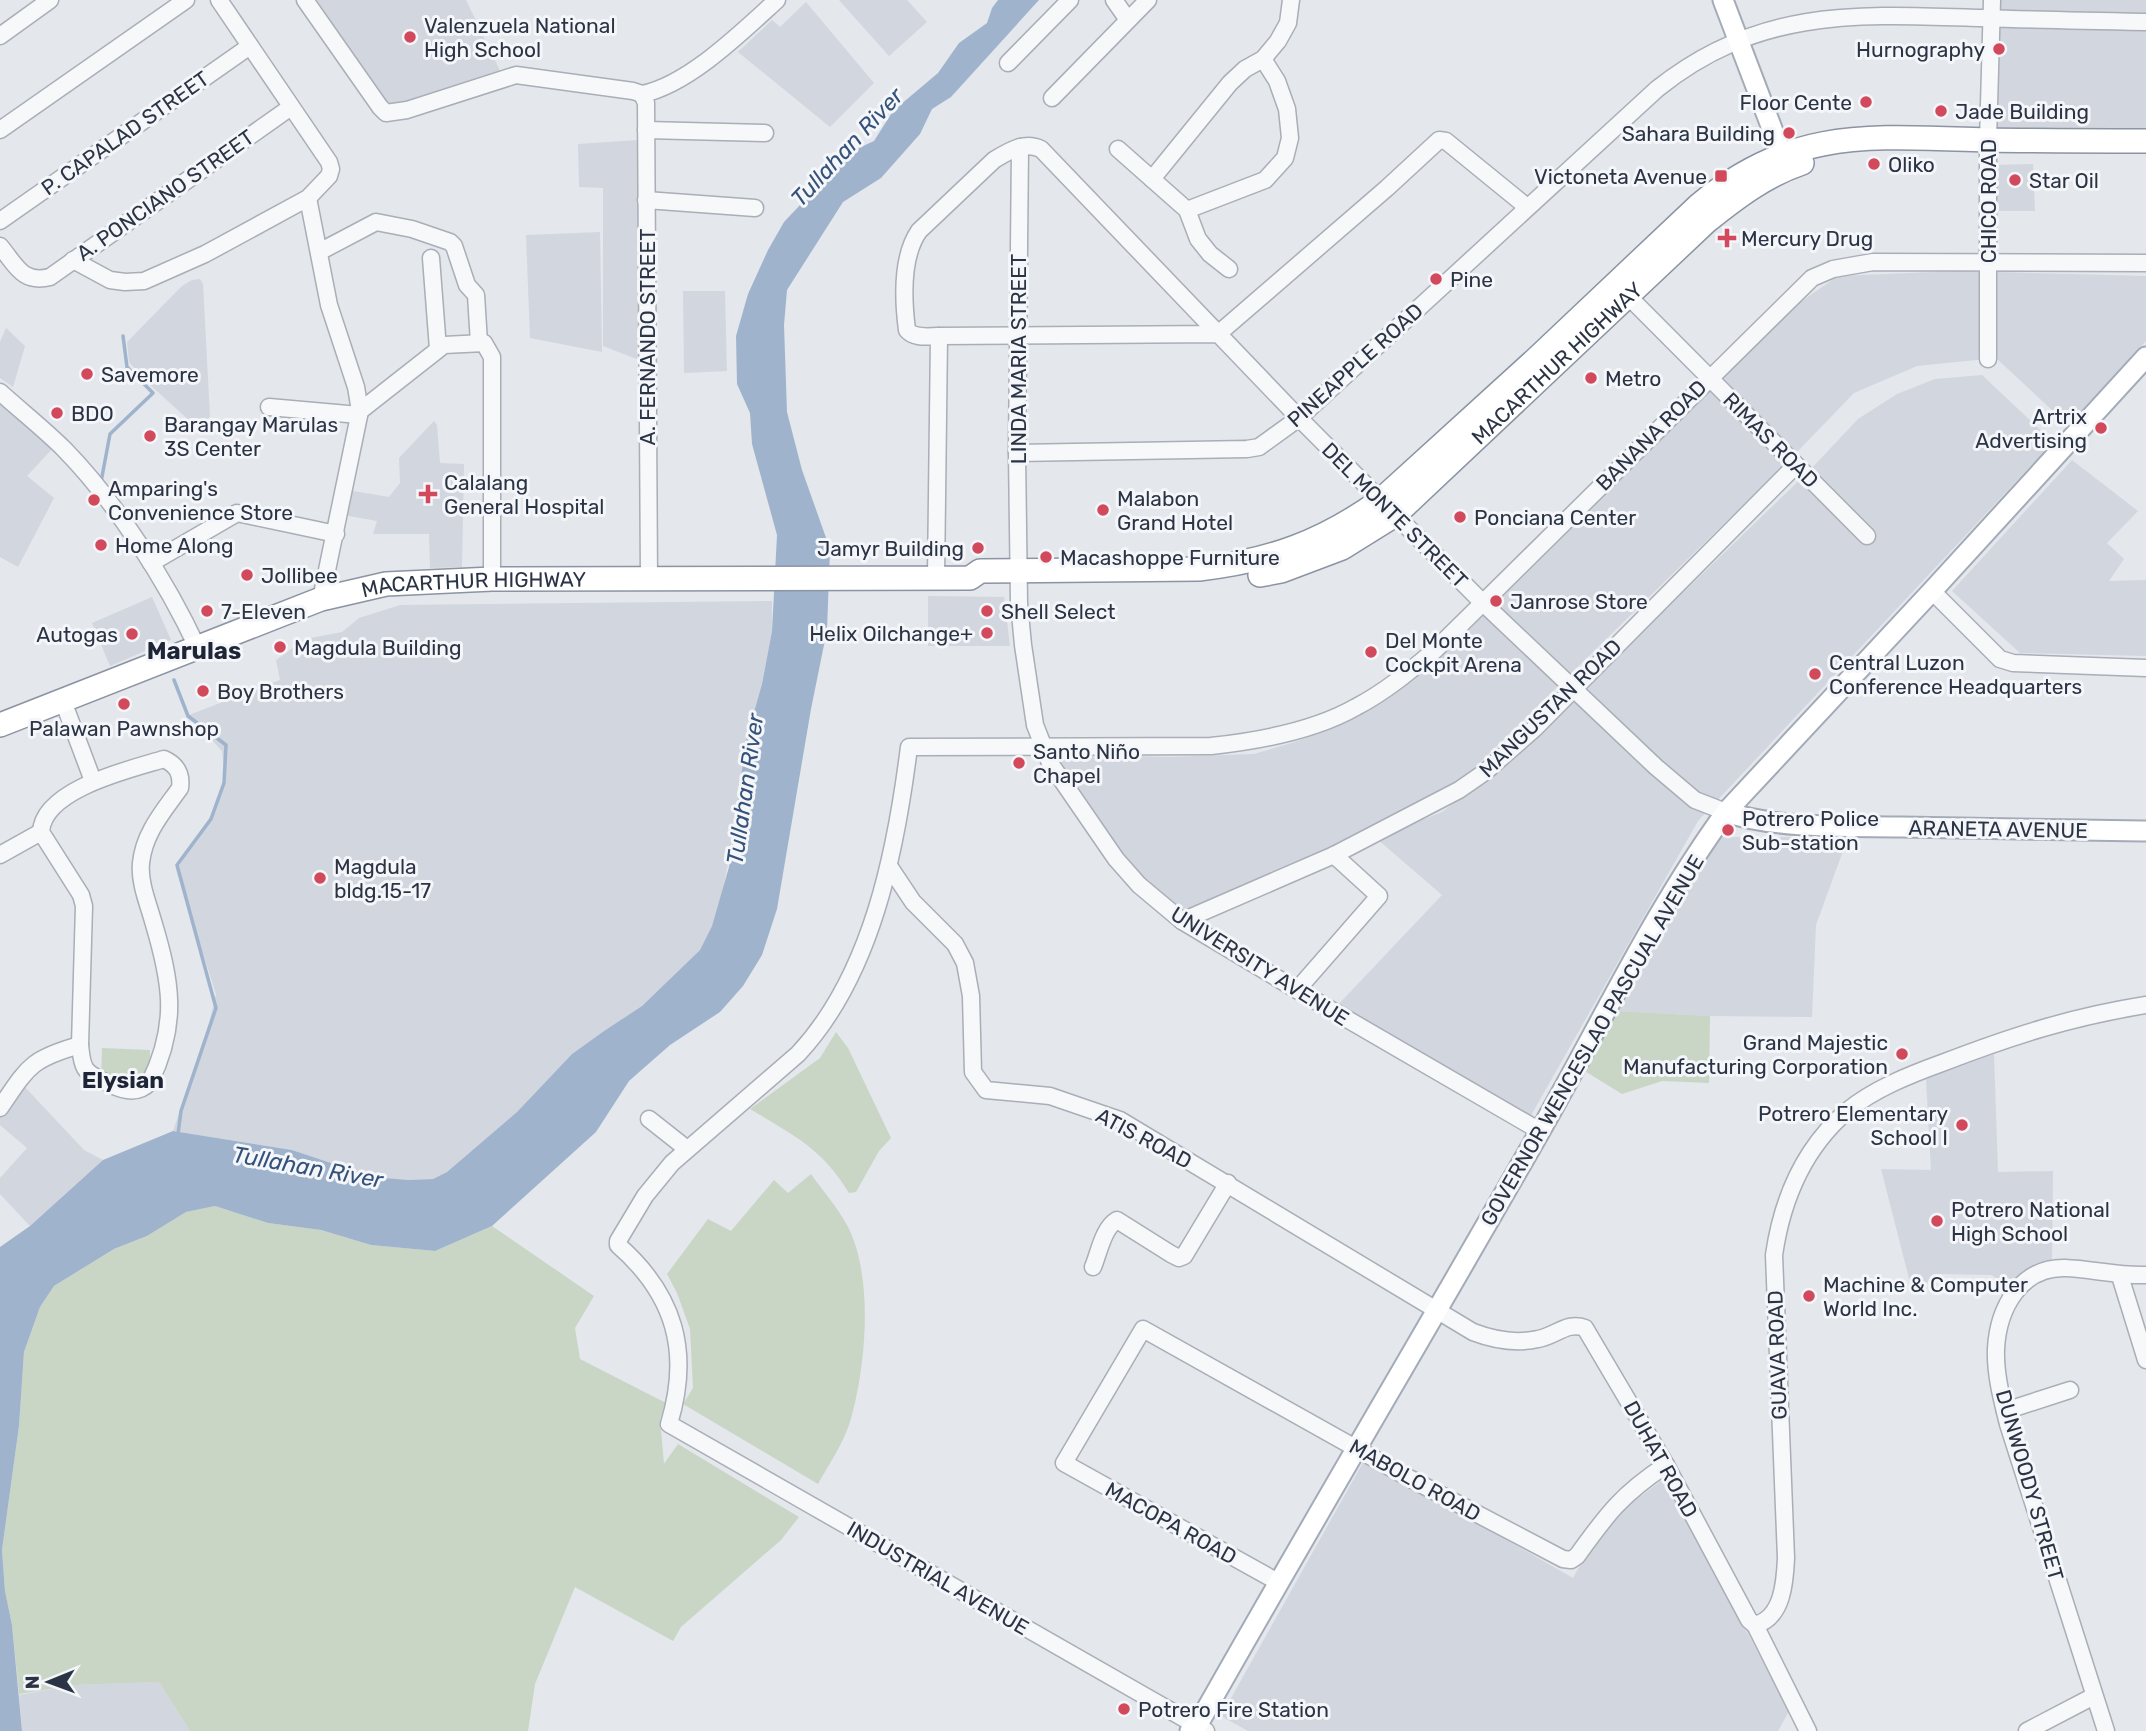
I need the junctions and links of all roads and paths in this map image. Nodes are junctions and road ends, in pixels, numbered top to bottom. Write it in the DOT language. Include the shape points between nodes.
graph roads {
  1 [pos="50,0"];
  2 [pos="186,0"];
  3 [pos="219,0"];
  4 [pos="305,0"];
  5 [pos="776,0"];
  6 [pos="1070,0"];
  7 [pos="1114,0"];
  8 [pos="1148,0"];
  9 [pos="1291,0"];
  10 [pos="1723,0"];
  11 [pos="1992,0"];
  12 [pos="1991,18"];
  13 [pos="1128,20"];
  14 [pos="2146,22"];
  15 [pos="0,36"];
  16 [pos="1739,41"];
  17 [pos="250,46"];
  18 [pos="1263,59"];
  19 [pos="1008,64"];
  20 [pos="642,94"];
  21 [pos="1052,98"];
  22 [pos="290,107"];
  23 [pos="0,130"];
  24 [pos="646,130"];
  25 [pos="765,133"];
  26 [pos="2146,141"];
  27 [pos="1988,146"];
  28 [pos="1020,147"];
  29 [pos="1118,149"];
  30 [pos="2146,156"];
  31 [pos="1785,161"];
  32 [pos="1152,179"];
  33 [pos="308,198"];
  34 [pos="646,200"];
  35 [pos="1527,207"];
  36 [pos="755,208"];
  37 [pos="1187,210"];
  38 [pos="0,221"];
  39 [pos="0,246"];
  40 [pos="320,252"];
  41 [pos="431,258"];
  42 [pos="73,260"];
  43 [pos="2146,263"];
  44 [pos="1988,264"];
  45 [pos="1229,269"];
  46 [pos="1622,290"];
  47 [pos="1218,334"];
  48 [pos="1018,335"];
  49 [pos="939,336"];
  50 [pos="479,343"];
  51 [pos="438,349"];
  52 [pos="2146,357"];
  53 [pos="1987,359"];
  54 [pos="1709,377"];
  55 [pos="0,391"];
  56 [pos="270,407"];
  57 [pos="360,413"];
  58 [pos="1299,418"];
  59 [pos="1017,453"];
  60 [pos="1796,465"];
  61 [pos="1388,507"];
  62 [pos="336,534"];
  63 [pos="1867,536"];
  64 [pos="151,563"];
  65 [pos="936,578"];
  66 [pos="492,579"];
  67 [pos="1019,579"];
  68 [pos="649,580"];
  69 [pos="1932,592"];
  70 [pos="321,600"];
  71 [pos="1482,602"];
  72 [pos="198,649"];
  73 [pos="2146,668"];
  74 [pos="1574,688"];
  75 [pos="63,701"];
  76 [pos="0,725"];
  77 [pos="1042,746"];
  78 [pos="93,781"];
  79 [pos="1726,812"];
  80 [pos="2146,831"];
  81 [pos="41,832"];
  82 [pos="0,855"];
  83 [pos="1334,855"];
  84 [pos="889,866"];
  85 [pos="1182,921"];
  86 [pos="1297,990"];
  87 [pos="2146,1005"];
  88 [pos="80,1045"];
  89 [pos="0,1108"];
  90 [pos="649,1119"];
  91 [pos="1540,1131"];
  92 [pos="687,1149"];
  93 [pos="1228,1184"];
  94 [pos="1093,1267"];
  95 [pos="2146,1275"];
  96 [pos="2120,1276"];
  97 [pos="1437,1310"];
  98 [pos="2146,1360"];
  99 [pos="2070,1390"];
  100 [pos="2005,1411"];
  101 [pos="1357,1447"];
  102 [pos="1064,1464"];
  103 [pos="1666,1465"];
  104 [pos="1278,1582"];
  105 [pos="1755,1625"];
  106 [pos="2094,1696"];
  107 [pos="1198,1729"];
  108 [pos="1808,1731"];
  109 [pos="2027,1731"];
  110 [pos="2106,1731"];
  1 -- 15 [label="street"];
  2 -- 23 [label="street"];
  3 -- 17 [label="street"];
  4 -- 20 [label="street" via="386,113 516,75"];
  5 -- 20 [label="street" via="684,76 659,91"];
  6 -- 19 [label="street"];
  7 -- 13 [label="street"];
  8 -- 13 [label="street"];
  9 -- 18 [label="street" via="1288,23"];
  10 -- 16 [label="main road"];
  11 -- 12 [label="street, CHICO ROAD"];
  12 -- 14 [label="street, PINEAPPLE ROAD"];
  12 -- 16 [label="street, PINEAPPLE ROAD" via="1840,16 1785,26"];
  12 -- 27 [label="street, CHICO ROAD"];
  13 -- 21 [label="street"];
  16 -- 31 [label="main road"];
  16 -- 35 [label="street, PINEAPPLE ROAD" via="1679,71"];
  17 -- 22 [label="street"];
  17 -- 38 [label="street, P. CAPALAD STREET"];
  18 -- 32 [label="street" via="1230,83"];
  18 -- 37 [label="street" via="1277,80 1287,109 1290,138 1285,158 1265,180"];
  20 -- 24 [label="street, A. FERNANDO STREET"];
  22 -- 33 [label="street" via="331,169"];
  22 -- 42 [label="street, A. PONCIANO STREET"];
  24 -- 25 [label="street"];
  24 -- 34 [label="street, A. FERNANDO STREET"];
  26 -- 27 [label="highway, MACARTHUR HIGHWAY"];
  27 -- 30 [label="highway, MACARTHUR HIGHWAY"];
  27 -- 31 [label="highway, MACARTHUR HIGHWAY"];
  27 -- 44 [label="street, CHICO ROAD"];
  28 -- 47 [label="street, DEL MONTE STREET" via="1041,149"];
  28 -- 48 [label="street, LINDA MARIA STREET"];
  28 -- 49 [label="street" via="976,175 912,241 907,256 907,330"];
  29 -- 32 [label="street"];
  31 -- 46 [label="highway, MACARTHUR HIGHWAY"];
  32 -- 37 [label="street"];
  33 -- 40 [label="street"];
  33 -- 42 [label="street" via="144,281 110,281"];
  34 -- 36 [label="street"];
  34 -- 68 [label="street, A. FERNANDO STREET"];
  35 -- 47 [label="street" via="1439,140"];
  35 -- 58 [label="street, PINEAPPLE ROAD"];
  37 -- 45 [label="street" via="1198,239"];
  39 -- 42 [label="street, A. PONCIANO STREET" via="27,278 37,280 50,277"];
  40 -- 50 [label="street" via="376,222 450,242 467,285 475,293"];
  40 -- 57 [label="street" via="329,305"];
  41 -- 51 [label="street"];
  43 -- 44 [label="street, BANANA ROAD"];
  44 -- 53 [label="street, CHICO ROAD"];
  44 -- 54 [label="street, BANANA ROAD" via="1873,262 1820,274"];
  46 -- 54 [label="street, RIMAS ROAD"];
  46 -- 61 [label="highway, MACARTHUR HIGHWAY"];
  47 -- 48 [label="street"];
  47 -- 58 [label="street, DEL MONTE STREET"];
  48 -- 49 [label="street"];
  48 -- 59 [label="street, LINDA MARIA STREET"];
  49 -- 65 [label="street"];
  50 -- 51 [label="street"];
  50 -- 66 [label="street" via="484,343 492,357"];
  51 -- 57 [label="street"];
  52 -- 69 [label="main road, GOVERNOR WENCESLAO PASCUAL AVENUE"];
  54 -- 60 [label="street, RIMAS ROAD"];
  54 -- 71 [label="street, BANANA ROAD"];
  55 -- 64 [label="street" via="64,449 99,489"];
  56 -- 57 [label="street"];
  57 -- 62 [label="street"];
  58 -- 59 [label="street, PINEAPPLE ROAD" via="1259,447 1247,449"];
  58 -- 61 [label="street, DEL MONTE STREET"];
  59 -- 67 [label="street, LINDA MARIA STREET"];
  60 -- 63 [label="street, RIMAS ROAD"];
  60 -- 74 [label="street, MANGUSTAN ROAD"];
  61 -- 67 [label="highway, MACARTHUR HIGHWAY" via="1342,548 1280,571 1231,581"];
  61 -- 71 [label="street, DEL MONTE STREET"];
  62 -- 64 [label="street" via="237,513"];
  62 -- 70 [label="street"];
  64 -- 72 [label="street"];
  65 -- 67 [label="highway, MACARTHUR HIGHWAY" via="970,578 980,571"];
  65 -- 68 [label="highway, MACARTHUR HIGHWAY"];
  66 -- 68 [label="highway, MACARTHUR HIGHWAY"];
  66 -- 70 [label="highway, MACARTHUR HIGHWAY" via="386,584"];
  67 -- 77 [label="street, UNIVERSITY AVENUE" via="1026,667"];
  69 -- 73 [label="street" via="2000,659"];
  69 -- 79 [label="main road, GOVERNOR WENCESLAO PASCUAL AVENUE"];
  70 -- 72 [label="highway, MACARTHUR HIGHWAY"];
  71 -- 74 [label="street, DEL MONTE STREET"];
  71 -- 77 [label="street, BANANA ROAD" via="1393,685 1355,709 1308,726 1261,741 1211,746"];
  72 -- 75 [label="highway, MACARTHUR HIGHWAY"];
  74 -- 79 [label="street, DEL MONTE STREET" via="1695,800"];
  74 -- 83 [label="street, MANGUSTAN ROAD" via="1510,751 1466,786"];
  75 -- 76 [label="highway, MACARTHUR HIGHWAY"];
  75 -- 78 [label="street"];
  77 -- 84 [label="street, BANANA ROAD" via="909,747"];
  77 -- 85 [label="street, UNIVERSITY AVENUE" via="1116,859"];
  78 -- 81 [label="street" via="48,812"];
  78 -- 88 [label="street" via="164,758 179,771 180,788 153,827 140,864 170,994 170,1019 154,1074 136,1091 124,1091 91,1075 85,1069"];
  79 -- 80 [label="main road, ARANETA AVENUE" via="1743,818 1864,826"];
  79 -- 91 [label="main road, GOVERNOR WENCESLAO PASCUAL AVENUE" via="1657,921"];
  81 -- 82 [label="street"];
  81 -- 88 [label="street" via="84,906"];
  83 -- 85 [label="street, MANGUSTAN ROAD"];
  83 -- 86 [label="street" via="1378,893 1378,899"];
  84 -- 92 [label="street" via="855,964 809,1042"];
  84 -- 93 [label="street, ATIS ROAD" via="913,902 955,944 965,962 973,1072 981,1085 993,1092 1050,1096 1120,1120"];
  85 -- 86 [label="street, UNIVERSITY AVENUE"];
  86 -- 91 [label="street, UNIVERSITY AVENUE"];
  87 -- 105 [label="street, GUAVA ROAD" via="2013,1035 1927,1069 1861,1100 1844,1113 1805,1161 1789,1192 1774,1255 1785,1579 1774,1611 1764,1623"];
  88 -- 89 [label="street" via="45,1056 28,1068"];
  90 -- 92 [label="street"];
  91 -- 97 [label="main road, GOVERNOR WENCESLAO PASCUAL AVENUE"];
  92 -- 107 [label="street, INDUSTRIAL AVENUE" via="645,1196 617,1243 653,1282 674,1327 680,1377 669,1424"];
  93 -- 94 [label="street" via="1184,1256 1179,1258 1117,1220"];
  93 -- 97 [label="street, ATIS ROAD"];
  95 -- 96 [label="street, DUNWOODY STREET"];
  96 -- 98 [label="street"];
  96 -- 100 [label="street, DUNWOODY STREET" via="2064,1268 2041,1271 2022,1282 1998,1327 1996,1351"];
  97 -- 101 [label="main road, GOVERNOR WENCESLAO PASCUAL AVENUE"];
  97 -- 103 [label="street, DUHAT ROAD" via="1491,1339 1524,1341 1576,1324 1585,1328"];
  99 -- 100 [label="street"];
  100 -- 106 [label="street, DUNWOODY STREET"];
  101 -- 102 [label="street, MABOLO ROAD" via="1143,1329"];
  101 -- 103 [label="street, MABOLO ROAD" via="1421,1485 1571,1560 1611,1508"];
  101 -- 104 [label="main road, GOVERNOR WENCESLAO PASCUAL AVENUE"];
  102 -- 104 [label="street, MACOPA ROAD"];
  103 -- 105 [label="street, DUHAT ROAD"];
  104 -- 107 [label="main road, GOVERNOR WENCESLAO PASCUAL AVENUE"];
  105 -- 108 [label="street, DUHAT ROAD"];
  106 -- 109 [label="street"];
  106 -- 110 [label="street, DUNWOODY STREET"];
}
